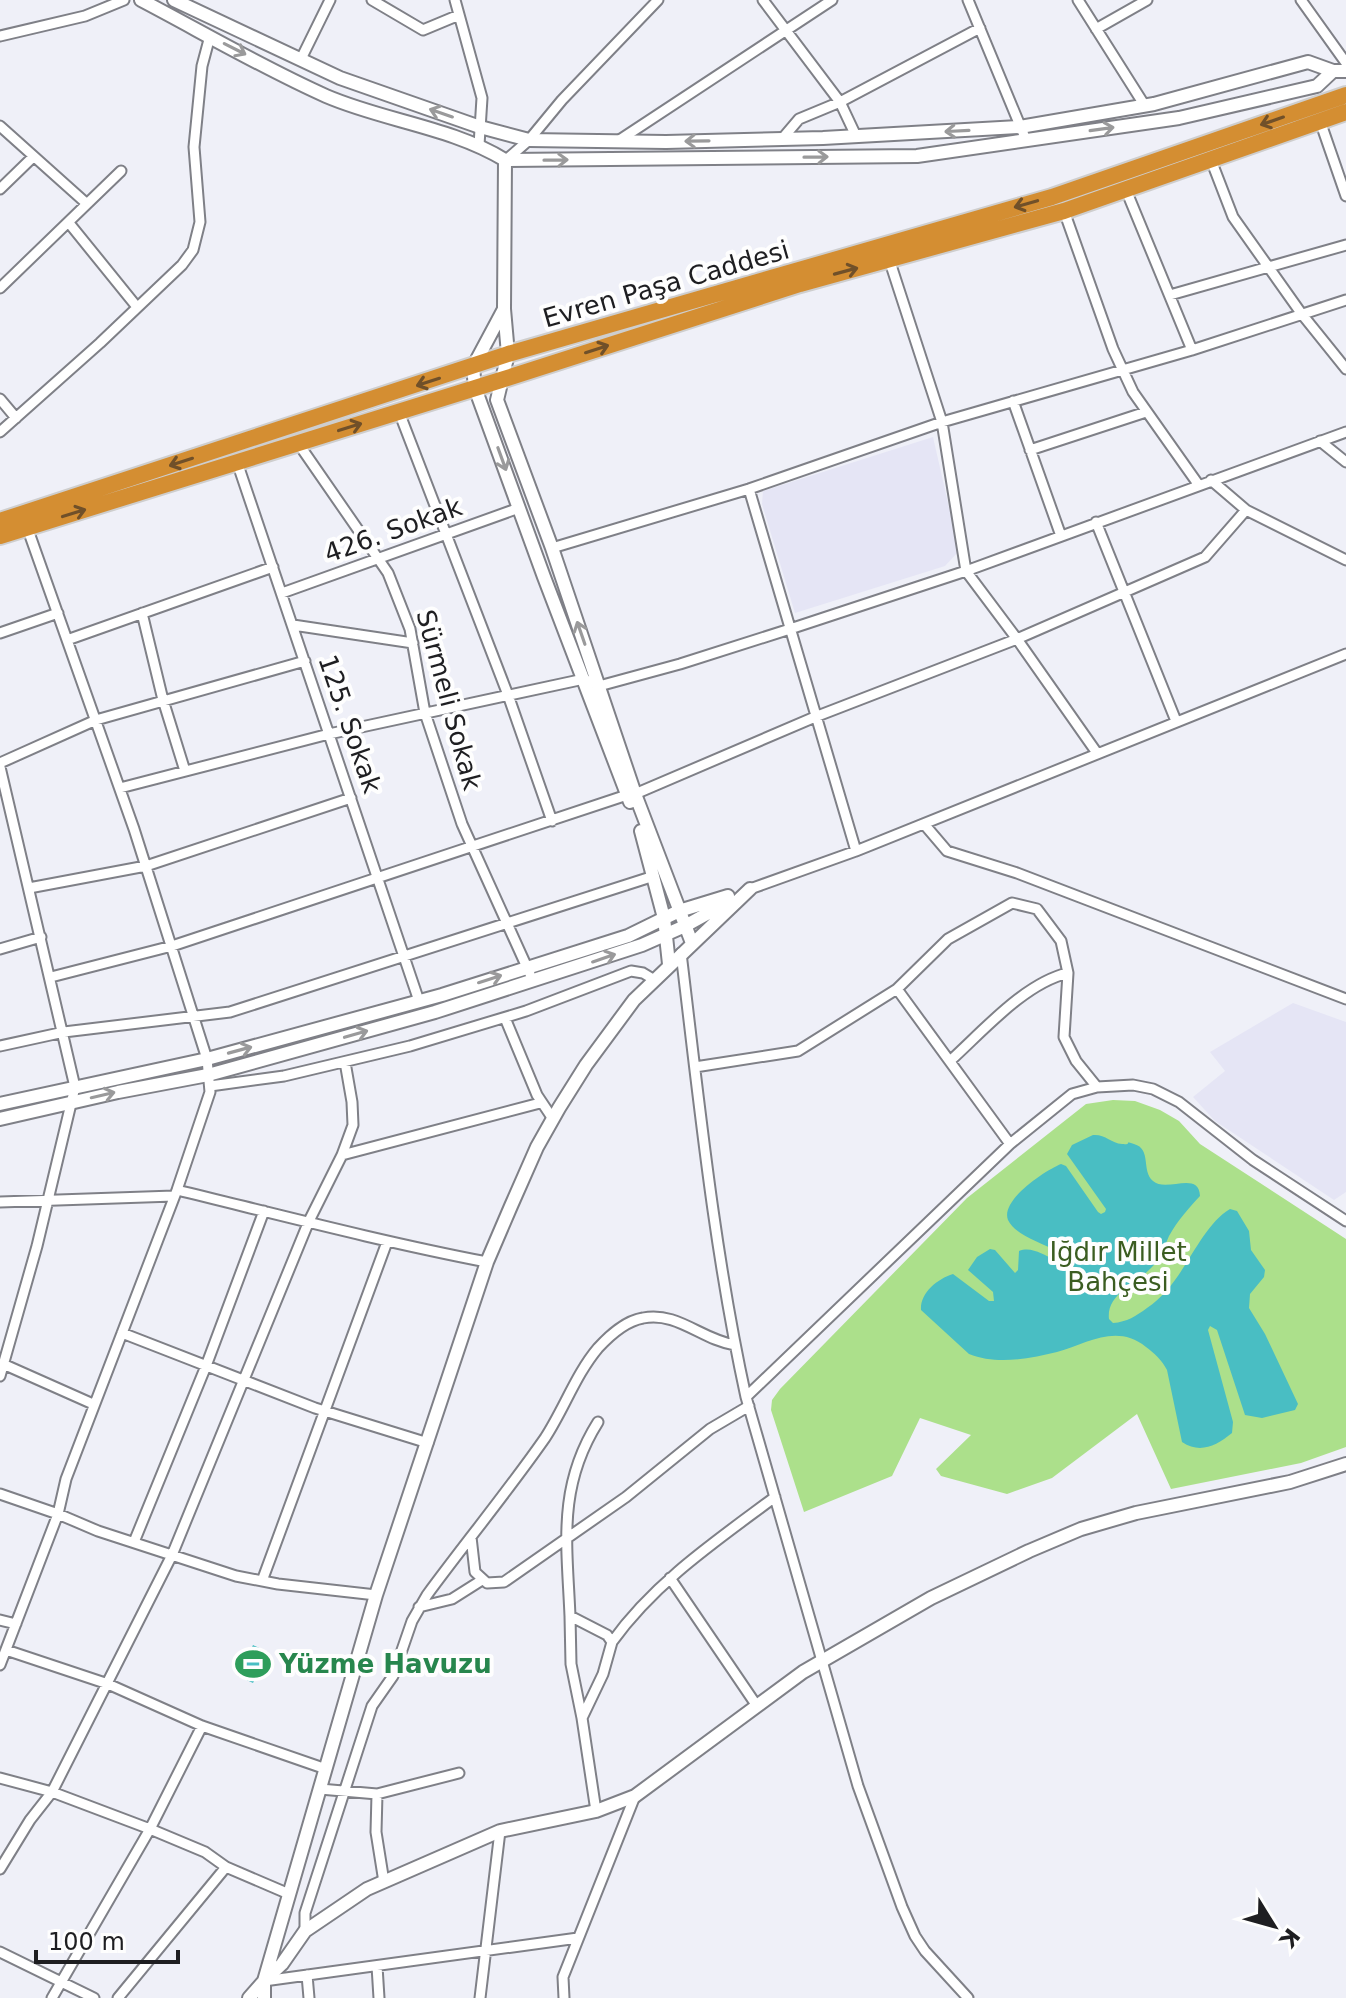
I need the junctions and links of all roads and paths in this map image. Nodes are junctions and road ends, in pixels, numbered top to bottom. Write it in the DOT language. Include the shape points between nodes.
graph roads {
  1 [pos="124,0"];
  2 [pos="141,0"];
  3 [pos="174,0"];
  4 [pos="330,0"];
  5 [pos="372,0"];
  6 [pos="455,0"];
  7 [pos="658,0"];
  8 [pos="763,0"];
  9 [pos="832,0"];
  10 [pos="968,0"];
  11 [pos="1078,0"];
  12 [pos="1147,0"];
  13 [pos="1301,0"];
  14 [pos="459,15"];
  15 [pos="980,28"];
  16 [pos="1096,29"];
  17 [pos="785,30"];
  18 [pos="0,36"];
  19 [pos="210,36"];
  20 [pos="301,59"];
  21 [pos="1346,63"];
  22 [pos="1340,71"];
  23 [pos="1346,95"];
  24 [pos="840,102"];
  25 [pos="1145,106"];
  26 [pos="1346,112"];
  27 [pos="1320,121"];
  28 [pos="0,126"];
  29 [pos="480,127"];
  30 [pos="1020,127"];
  31 [pos="856,136"];
  32 [pos="782,139"];
  33 [pos="529,140"];
  34 [pos="1026,140"];
  35 [pos="618,141"];
  36 [pos="479,145"];
  37 [pos="33,157"];
  38 [pos="505,160"];
  39 [pos="1211,160"];
  40 [pos="121,171"];
  41 [pos="0,189"];
  42 [pos="1126,190"];
  43 [pos="1346,196"];
  44 [pos="86,203"];
  45 [pos="1064,211"];
  46 [pos="69,223"];
  47 [pos="1346,245"];
  48 [pos="889,259"];
  49 [pos="1269,268"];
  50 [pos="0,288"];
  51 [pos="1170,295"];
  52 [pos="1346,300"];
  53 [pos="137,307"];
  54 [pos="504,309"];
  55 [pos="1301,313"];
  56 [pos="1192,350"];
  57 [pos="508,354"];
  58 [pos="473,367"];
  59 [pos="1122,368"];
  60 [pos="1346,369"];
  61 [pos="501,380"];
  62 [pos="475,388"];
  63 [pos="0,399"];
  64 [pos="1013,401"];
  65 [pos="399,412"];
  66 [pos="1146,412"];
  67 [pos="16,418"];
  68 [pos="942,422"];
  69 [pos="0,432"];
  70 [pos="1346,432"];
  71 [pos="1320,441"];
  72 [pos="298,443"];
  73 [pos="1030,450"];
  74 [pos="237,462"];
  75 [pos="1346,462"];
  76 [pos="1211,480"];
  77 [pos="1198,484"];
  78 [pos="749,489"];
  79 [pos="519,508"];
  80 [pos="1246,510"];
  81 [pos="0,521"];
  82 [pos="1096,522"];
  83 [pos="27,527"];
  84 [pos="445,535"];
  85 [pos="0,536"];
  86 [pos="1061,536"];
  87 [pos="552,548"];
  88 [pos="379,560"];
  89 [pos="1346,560"];
  90 [pos="273,567"];
  91 [pos="966,571"];
  92 [pos="282,593"];
  93 [pos="1123,593"];
  94 [pos="58,613"];
  95 [pos="142,613"];
  96 [pos="293,625"];
  97 [pos="790,629"];
  98 [pos="0,633"];
  99 [pos="1017,639"];
  100 [pos="67,640"];
  101 [pos="413,643"];
  102 [pos="1346,654"];
  103 [pos="305,661"];
  104 [pos="584,679"];
  105 [pos="599,686"];
  106 [pos="508,695"];
  107 [pos="163,700"];
  108 [pos="425,713"];
  109 [pos="815,717"];
  110 [pos="96,720"];
  111 [pos="1176,721"];
  112 [pos="329,734"];
  113 [pos="1097,753"];
  114 [pos="0,765"];
  115 [pos="185,771"];
  116 [pos="120,788"];
  117 [pos="631,794"];
  118 [pos="351,798"];
  119 [pos="552,821"];
  120 [pos="924,824"];
  121 [pos="472,847"];
  122 [pos="856,851"];
  123 [pos="146,866"];
  124 [pos="377,876"];
  125 [pos="654,876"];
  126 [pos="29,888"];
  127 [pos="750,889"];
  128 [pos="679,911"];
  129 [pos="664,918"];
  130 [pos="506,923"];
  131 [pos="685,926"];
  132 [pos="666,934"];
  133 [pos="41,937"];
  134 [pos="692,943"];
  135 [pos="172,946"];
  136 [pos="0,949"];
  137 [pos="681,953"];
  138 [pos="405,958"];
  139 [pos="669,964"];
  140 [pos="527,967"];
  141 [pos="1068,973"];
  142 [pos="51,977"];
  143 [pos="653,979"];
  144 [pos="533,982"];
  145 [pos="897,989"];
  146 [pos="1346,999"];
  147 [pos="419,1001"];
  148 [pos="194,1018"];
  149 [pos="505,1018"];
  150 [pos="64,1032"];
  151 [pos="0,1046"];
  152 [pos="207,1059"];
  153 [pos="951,1060"];
  154 [pos="345,1062"];
  155 [pos="695,1067"];
  156 [pos="209,1081"];
  157 [pos="75,1087"];
  158 [pos="1097,1087"];
  159 [pos="72,1102"];
  160 [pos="540,1103"];
  161 [pos="0,1104"];
  162 [pos="0,1119"];
  163 [pos="553,1119"];
  164 [pos="1010,1144"];
  165 [pos="342,1155"];
  166 [pos="175,1193"];
  167 [pos="47,1200"];
  168 [pos="0,1202"];
  169 [pos="264,1211"];
  170 [pos="309,1221"];
  171 [pos="1346,1221"];
  172 [pos="387,1242"];
  173 [pos="487,1262"];
  174 [pos="122,1333"];
  175 [pos="735,1345"];
  176 [pos="3,1364"];
  177 [pos="206,1366"];
  178 [pos="0,1376"];
  179 [pos="243,1380"];
  180 [pos="747,1401"];
  181 [pos="93,1404"];
  182 [pos="325,1412"];
  183 [pos="598,1422"];
  184 [pos="428,1443"];
  185 [pos="1346,1464"];
  186 [pos="0,1494"];
  187 [pos="775,1497"];
  188 [pos="58,1514"];
  189 [pos="471,1537"];
  190 [pos="567,1540"];
  191 [pos="134,1542"];
  192 [pos="172,1555"];
  193 [pos="670,1578"];
  194 [pos="482,1580"];
  195 [pos="262,1581"];
  196 [pos="376,1595"];
  197 [pos="419,1607"];
  198 [pos="570,1616"];
  199 [pos="0,1620"];
  200 [pos="16,1624"];
  201 [pos="612,1642"];
  202 [pos="6,1650"];
  203 [pos="822,1663"];
  204 [pos="0,1665"];
  205 [pos="108,1684"];
  206 [pos="757,1706"];
  207 [pos="582,1718"];
  208 [pos="202,1726"];
  209 [pos="326,1769"];
  210 [pos="459,1773"];
  211 [pos="0,1778"];
  212 [pos="320,1789"];
  213 [pos="345,1791"];
  214 [pos="52,1792"];
  215 [pos="377,1794"];
  216 [pos="635,1796"];
  217 [pos="596,1811"];
  218 [pos="150,1829"];
  219 [pos="500,1831"];
  220 [pos="226,1867"];
  221 [pos="0,1869"];
  222 [pos="384,1882"];
  223 [pos="289,1894"];
  224 [pos="305,1931"];
  225 [pos="578,1938"];
  226 [pos="0,1952"];
  227 [pos="485,1952"];
  228 [pos="377,1966"];
  229 [pos="307,1975"];
  230 [pos="61,1981"];
  231 [pos="264,1981"];
  232 [pos="52,1998"];
  233 [pos="94,1998"];
  234 [pos="118,1998"];
  235 [pos="249,1998"];
  236 [pos="264,1998"];
  237 [pos="309,1998"];
  238 [pos="379,1998"];
  239 [pos="480,1998"];
  240 [pos="564,1998"];
  241 [pos="968,1998"];
  1 -- 18 [label="street" via="85,16"];
  2 -- 19 [label="street"];
  3 -- 20 [label="street"];
  4 -- 20 [label="street"];
  5 -- 14 [label="street" via="423,30"];
  6 -- 14 [label="street"];
  7 -- 33 [label="street"];
  8 -- 17 [label="street"];
  9 -- 17 [label="street"];
  10 -- 15 [label="street"];
  11 -- 16 [label="street"];
  12 -- 16 [label="street"];
  13 -- 21 [label="street"];
  14 -- 29 [label="street" via="482,98"];
  15 -- 24 [label="street"];
  15 -- 30 [label="street"];
  16 -- 25 [label="street"];
  17 -- 24 [label="street"];
  17 -- 35 [label="street"];
  19 -- 36 [label="street, one-way" via="327,96"];
  19 -- 53 [label="street" via="194,147 200,222 193,250"];
  29 -- 20 [label="street, one-way"];
  22 -- 25 [label="street" via="1308,62"];
  34 -- 22 [label="street, one-way" via="1179,118 1317,86"];
  23 -- 57 [label="highway, Evren Paşa Caddesi, one-way" via="1052,197"];
  24 -- 31 [label="street"];
  24 -- 32 [label="street" via="799,119"];
  25 -- 30 [label="street"];
  26 -- 27 [label="highway, Evren Paşa Caddesi"];
  27 -- 39 [label="highway, Evren Paşa Caddesi"];
  27 -- 43 [label="street"];
  28 -- 37 [label="street"];
  29 -- 33 [label="street"];
  29 -- 36 [label="street"];
  30 -- 31 [label="street, one-way"];
  30 -- 34 [label="street"];
  31 -- 32 [label="street"];
  32 -- 35 [label="street, one-way"];
  33 -- 35 [label="street"];
  33 -- 38 [label="street"];
  38 -- 34 [label="street, one-way" via="917,156"];
  36 -- 38 [label="street"];
  37 -- 41 [label="street"];
  37 -- 44 [label="street"];
  38 -- 54 [label="street"];
  39 -- 42 [label="highway, Evren Paşa Caddesi"];
  39 -- 49 [label="street" via="1233,217"];
  40 -- 44 [label="street"];
  42 -- 45 [label="highway, Evren Paşa Caddesi"];
  42 -- 51 [label="street"];
  44 -- 46 [label="street"];
  45 -- 48 [label="highway, Evren Paşa Caddesi"];
  45 -- 59 [label="street"];
  46 -- 50 [label="street"];
  46 -- 53 [label="street"];
  47 -- 49 [label="street"];
  61 -- 48 [label="highway, Evren Paşa Caddesi, one-way"];
  48 -- 68 [label="street"];
  49 -- 51 [label="street"];
  49 -- 55 [label="street"];
  51 -- 56 [label="street"];
  52 -- 55 [label="street"];
  53 -- 67 [label="street"];
  54 -- 57 [label="street"];
  54 -- 58 [label="street"];
  55 -- 56 [label="street"];
  55 -- 60 [label="street"];
  56 -- 59 [label="street"];
  57 -- 58 [label="highway, Evren Paşa Caddesi"];
  57 -- 61 [label="street"];
  58 -- 62 [label="street"];
  58 -- 81 [label="highway, Evren Paşa Caddesi, one-way"];
  59 -- 64 [label="street"];
  59 -- 66 [label="street"];
  61 -- 62 [label="highway, Evren Paşa Caddesi"];
  61 -- 87 [label="street" via="497,400"];
  62 -- 65 [label="highway, Evren Paşa Caddesi"];
  62 -- 79 [label="street, one-way"];
  63 -- 67 [label="street"];
  64 -- 68 [label="street"];
  64 -- 73 [label="street"];
  72 -- 65 [label="highway, Evren Paşa Caddesi, one-way"];
  65 -- 84 [label="street"];
  66 -- 73 [label="street"];
  66 -- 77 [label="street"];
  67 -- 69 [label="street"];
  68 -- 78 [label="street"];
  68 -- 91 [label="street"];
  70 -- 71 [label="street"];
  71 -- 75 [label="street"];
  71 -- 76 [label="street"];
  72 -- 74 [label="highway, Evren Paşa Caddesi"];
  72 -- 88 [label="street, Sürmeli Sokak"];
  73 -- 86 [label="street"];
  83 -- 74 [label="highway, Evren Paşa Caddesi, one-way"];
  74 -- 90 [label="street, 125. Sokak"];
  76 -- 77 [label="street"];
  76 -- 80 [label="street"];
  77 -- 82 [label="street"];
  78 -- 87 [label="street"];
  78 -- 97 [label="street"];
  79 -- 84 [label="street, 426. Sokak"];
  79 -- 104 [label="street"];
  80 -- 89 [label="street"];
  80 -- 93 [label="street" via="1205,557"];
  82 -- 86 [label="street"];
  82 -- 93 [label="street"];
  83 -- 85 [label="highway, Evren Paşa Caddesi"];
  83 -- 94 [label="street"];
  84 -- 88 [label="street, 426. Sokak"];
  84 -- 106 [label="street"];
  86 -- 91 [label="street"];
  105 -- 87 [label="street, one-way"];
  88 -- 92 [label="street, 426. Sokak"];
  88 -- 101 [label="street, Sürmeli Sokak"];
  90 -- 92 [label="street, 125. Sokak"];
  90 -- 95 [label="street"];
  91 -- 97 [label="street"];
  91 -- 99 [label="street"];
  92 -- 96 [label="street, 125. Sokak"];
  93 -- 99 [label="street"];
  93 -- 111 [label="street"];
  94 -- 98 [label="street"];
  94 -- 100 [label="street"];
  95 -- 100 [label="street"];
  95 -- 107 [label="street"];
  96 -- 101 [label="street"];
  96 -- 103 [label="street, 125. Sokak"];
  97 -- 105 [label="street"];
  97 -- 109 [label="street"];
  99 -- 109 [label="street"];
  99 -- 113 [label="street"];
  100 -- 110 [label="street"];
  101 -- 108 [label="street, Sürmeli Sokak"];
  102 -- 111 [label="street"];
  103 -- 107 [label="street"];
  103 -- 112 [label="street, 125. Sokak"];
  104 -- 105 [label="street"];
  104 -- 106 [label="street"];
  104 -- 117 [label="street"];
  105 -- 117 [label="street"];
  106 -- 108 [label="street"];
  106 -- 119 [label="street"];
  107 -- 110 [label="street"];
  107 -- 115 [label="street"];
  108 -- 112 [label="street"];
  108 -- 121 [label="street, Sürmeli Sokak"];
  109 -- 117 [label="street"];
  109 -- 122 [label="street"];
  110 -- 114 [label="street"];
  110 -- 116 [label="street"];
  111 -- 113 [label="street"];
  112 -- 115 [label="street"];
  112 -- 118 [label="street, 125. Sokak"];
  113 -- 120 [label="street"];
  114 -- 126 [label="street"];
  115 -- 116 [label="street"];
  116 -- 123 [label="street"];
  117 -- 119 [label="street"];
  117 -- 125 [label="street"];
  117 -- 128 [label="street"];
  118 -- 123 [label="street"];
  118 -- 124 [label="street, 125. Sokak"];
  119 -- 121 [label="street"];
  120 -- 122 [label="street"];
  120 -- 146 [label="street" via="947,851"];
  121 -- 124 [label="street"];
  121 -- 130 [label="street, Sürmeli Sokak"];
  122 -- 127 [label="street"];
  123 -- 126 [label="street"];
  123 -- 135 [label="street"];
  124 -- 135 [label="street"];
  124 -- 138 [label="street, 125. Sokak"];
  125 -- 129 [label="street"];
  125 -- 130 [label="street"];
  126 -- 133 [label="street"];
  127 -- 128 [label="street"];
  127 -- 131 [label="street"];
  127 -- 134 [label="street"];
  128 -- 129 [label="street"];
  128 -- 131 [label="street"];
  129 -- 132 [label="street"];
  129 -- 140 [label="street" via="628,936"];
  130 -- 138 [label="street"];
  130 -- 140 [label="street, Sürmeli Sokak"];
  131 -- 132 [label="street"];
  131 -- 134 [label="street"];
  132 -- 139 [label="street"];
  144 -- 132 [label="street, one-way"];
  133 -- 136 [label="street"];
  133 -- 142 [label="street"];
  134 -- 137 [label="street"];
  135 -- 142 [label="street"];
  135 -- 148 [label="street"];
  137 -- 139 [label="street"];
  137 -- 155 [label="street"];
  138 -- 147 [label="street, 125. Sokak"];
  138 -- 148 [label="street" via="230,1012"];
  139 -- 143 [label="street"];
  140 -- 144 [label="street, Sürmeli Sokak"];
  147 -- 140 [label="street, one-way"];
  141 -- 145 [label="street" via="1061,941 1037,909 1012,903 948,939"];
  141 -- 153 [label="street" via="1027,993"];
  141 -- 158 [label="street" via="1064,1037"];
  142 -- 150 [label="street"];
  143 -- 149 [label="street" via="631,971"];
  143 -- 163 [label="street" via="586,1065"];
  156 -- 144 [label="street, one-way"];
  145 -- 153 [label="street"];
  145 -- 155 [label="street" via="798,1051"];
  152 -- 147 [label="street, one-way"];
  148 -- 150 [label="street"];
  148 -- 152 [label="street"];
  149 -- 154 [label="street"];
  149 -- 160 [label="street"];
  150 -- 151 [label="street"];
  150 -- 157 [label="street"];
  152 -- 156 [label="street"];
  152 -- 157 [label="street"];
  153 -- 164 [label="street"];
  154 -- 156 [label="street" via="284,1076"];
  154 -- 165 [label="street" via="353,1125"];
  155 -- 175 [label="street"];
  159 -- 156 [label="street, one-way"];
  156 -- 166 [label="street" via="210,1092"];
  157 -- 159 [label="street"];
  157 -- 161 [label="street"];
  158 -- 164 [label="street" via="1072,1094"];
  158 -- 171 [label="street" via="1133,1085 1179,1102 1253,1160"];
  159 -- 162 [label="street"];
  159 -- 167 [label="street"];
  160 -- 163 [label="street"];
  160 -- 165 [label="street"];
  163 -- 173 [label="street"];
  164 -- 180 [label="street"];
  165 -- 170 [label="street"];
  166 -- 167 [label="street"];
  166 -- 169 [label="street"];
  166 -- 174 [label="street"];
  167 -- 168 [label="street"];
  167 -- 176 [label="street"];
  169 -- 170 [label="street"];
  169 -- 177 [label="street"];
  170 -- 172 [label="street"];
  170 -- 179 [label="street"];
  172 -- 173 [label="street"];
  172 -- 182 [label="street"];
  173 -- 184 [label="street"];
  174 -- 177 [label="street"];
  174 -- 181 [label="street"];
  175 -- 180 [label="street"];
  175 -- 189 [label="street" via="666,1318 640,1318 622,1327 592,1357 556,1421"];
  176 -- 178 [label="street"];
  176 -- 181 [label="street"];
  177 -- 179 [label="street"];
  177 -- 191 [label="street"];
  179 -- 182 [label="street"];
  179 -- 192 [label="street"];
  180 -- 187 [label="street"];
  180 -- 190 [label="street"];
  181 -- 188 [label="street"];
  182 -- 184 [label="street"];
  182 -- 195 [label="street"];
  183 -- 190 [label="street" via="583,1445 570,1485"];
  184 -- 196 [label="street"];
  185 -- 203 [label="street" via="1290,1482 1155,1508 1081,1529 931,1598"];
  186 -- 188 [label="street"];
  187 -- 193 [label="street"];
  187 -- 203 [label="street"];
  188 -- 191 [label="street"];
  188 -- 200 [label="street"];
  189 -- 194 [label="street" via="472,1567"];
  189 -- 197 [label="street"];
  190 -- 194 [label="street" via="504,1582"];
  190 -- 198 [label="street"];
  191 -- 192 [label="street"];
  192 -- 195 [label="street"];
  192 -- 205 [label="street"];
  193 -- 201 [label="street"];
  193 -- 206 [label="street"];
  194 -- 197 [label="street" via="452,1599"];
  195 -- 196 [label="street"];
  196 -- 209 [label="street"];
  197 -- 213 [label="street" via="393,1676 372,1706"];
  198 -- 201 [label="street"];
  198 -- 207 [label="street" via="571,1664"];
  199 -- 200 [label="street"];
  200 -- 202 [label="street"];
  201 -- 207 [label="street"];
  202 -- 204 [label="street"];
  202 -- 205 [label="street"];
  203 -- 206 [label="street"];
  203 -- 241 [label="street" via="858,1786 908,1922 925,1951"];
  205 -- 208 [label="street"];
  205 -- 214 [label="street"];
  206 -- 216 [label="street"];
  207 -- 217 [label="street"];
  208 -- 209 [label="street"];
  208 -- 218 [label="street"];
  209 -- 212 [label="street"];
  210 -- 215 [label="street"];
  211 -- 214 [label="street"];
  212 -- 213 [label="street"];
  212 -- 223 [label="street"];
  213 -- 215 [label="street"];
  213 -- 224 [label="street" via="305,1913"];
  214 -- 218 [label="street"];
  214 -- 221 [label="street"];
  215 -- 222 [label="street" via="376,1832"];
  216 -- 217 [label="street"];
  216 -- 225 [label="street"];
  217 -- 219 [label="street"];
  218 -- 220 [label="street" via="205,1852"];
  218 -- 230 [label="street"];
  219 -- 222 [label="street"];
  219 -- 227 [label="street"];
  220 -- 223 [label="street"];
  220 -- 234 [label="street"];
  222 -- 224 [label="street"];
  223 -- 231 [label="street"];
  224 -- 231 [label="street"];
  225 -- 227 [label="street"];
  225 -- 240 [label="street" via="563,1977"];
  226 -- 230 [label="street"];
  227 -- 228 [label="street"];
  227 -- 239 [label="street"];
  228 -- 229 [label="street"];
  228 -- 238 [label="street"];
  229 -- 231 [label="street"];
  229 -- 237 [label="street"];
  230 -- 232 [label="street"];
  230 -- 233 [label="street"];
  231 -- 235 [label="street"];
  231 -- 236 [label="street"];
}
